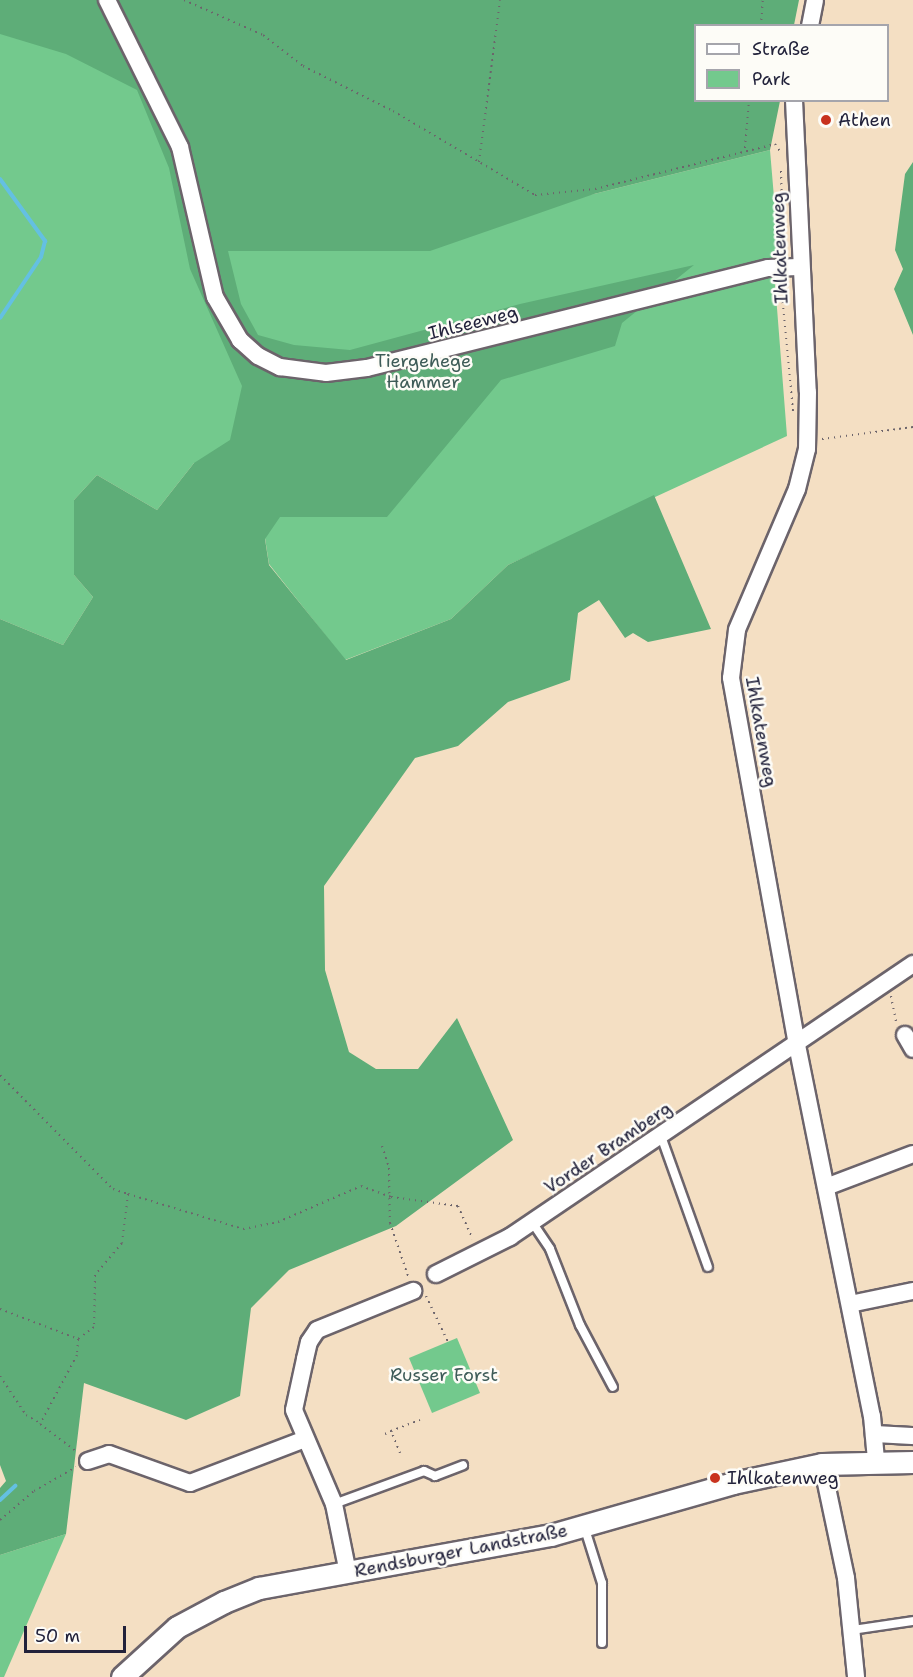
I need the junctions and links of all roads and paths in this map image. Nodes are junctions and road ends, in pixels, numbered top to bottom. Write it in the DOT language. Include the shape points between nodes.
graph roads {
  1 [pos="107,0"];
  2 [pos="184,0"];
  3 [pos="500,0"];
  4 [pos="763,0"];
  5 [pos="815,0"];
  6 [pos="761,24"];
  7 [pos="810,24"];
  8 [pos="749,102"];
  9 [pos="794,102"];
  10 [pos="479,162"];
  11 [pos="799,267"];
  12 [pos="913,427"];
  13 [pos="807,440"];
  14 [pos="913,964"];
  15 [pos="889,981"];
  16 [pos="909,1042"];
  17 [pos="797,1045"];
  18 [pos="0,1075"];
  19 [pos="661,1136"];
  20 [pos="382,1146"];
  21 [pos="913,1154"];
  22 [pos="826,1187"];
  23 [pos="128,1194"];
  24 [pos="391,1197"];
  25 [pos="532,1222"];
  26 [pos="479,1252"];
  27 [pos="708,1267"];
  28 [pos="435,1274"];
  29 [pos="418,1291"];
  30 [pos="913,1291"];
  31 [pos="850,1304"];
  32 [pos="0,1309"];
  33 [pos="78,1339"];
  34 [pos="448,1342"];
  35 [pos="0,1376"];
  36 [pos="613,1387"];
  37 [pos="420,1420"];
  38 [pos="40,1424"];
  39 [pos="391,1431"];
  40 [pos="385,1434"];
  41 [pos="874,1434"];
  42 [pos="913,1436"];
  43 [pos="305,1439"];
  44 [pos="400,1453"];
  45 [pos="876,1460"];
  46 [pos="88,1461"];
  47 [pos="913,1462"];
  48 [pos="822,1464"];
  49 [pos="463,1465"];
  50 [pos="333,1504"];
  51 [pos="0,1520"];
  52 [pos="584,1526"];
  53 [pos="348,1573"];
  54 [pos="913,1621"];
  55 [pos="852,1630"];
  56 [pos="602,1643"];
  57 [pos="122,1677"];
  58 [pos="856,1677"];
  1 -- 11 [label="street, Ihlseeweg" via="180,147 216,297 240,340 258,356 280,367 326,373 367,368 768,268"];
  2 -- 10 [label="path" via="263,35 290,56"];
  3 -- 10 [label="path"];
  4 -- 6 [label="path"];
  5 -- 7 [label="street"];
  8 -- 10 [label="path" via="745,150 595,189 535,195"];
  9 -- 11 [label="street, Ihlkatenweg"];
  11 -- 13 [label="street, Ihlkatenweg" via="808,392"];
  12 -- 13 [label="path"];
  13 -- 17 [label="street, Ihlkatenweg" via="803,472 744,611 730,668"];
  14 -- 15 [label="street, Vorder Bramberg"];
  15 -- 16 [label="path" via="896,1024"];
  15 -- 17 [label="street, Vorder Bramberg"];
  17 -- 19 [label="street, Vorder Bramberg"];
  17 -- 22 [label="street, Ihlkatenweg"];
  18 -- 23 [label="path" via="112,1190"];
  19 -- 25 [label="street, Vorder Bramberg"];
  19 -- 27 [label="lane"];
  20 -- 24 [label="path"];
  21 -- 22 [label="street"];
  22 -- 31 [label="street, Ihlkatenweg"];
  23 -- 24 [label="path" via="243,1229 278,1222 361,1186"];
  23 -- 33 [label="path" via="122,1243 95,1275 94,1327"];
  24 -- 26 [label="path" via="458,1206"];
  24 -- 29 [label="path" via="390,1223"];
  25 -- 26 [label="street, Vorder Bramberg"];
  25 -- 36 [label="lane" via="550,1250 580,1325"];
  26 -- 28 [label="street, Vorder Bramberg"];
  29 -- 34 [label="path"];
  29 -- 43 [label="street" via="312,1335 294,1410"];
  30 -- 31 [label="street"];
  31 -- 41 [label="street, Ihlkatenweg"];
  32 -- 33 [label="path"];
  33 -- 38 [label="path" via="77,1355"];
  35 -- 38 [label="path" via="26,1415"];
  37 -- 39 [label="path"];
  38 -- 46 [label="path"];
  39 -- 40 [label="path"];
  39 -- 44 [label="path"];
  41 -- 42 [label="street"];
  41 -- 45 [label="street, Ihlkatenweg"];
  43 -- 46 [label="street" via="190,1483 109,1454"];
  43 -- 50 [label="street"];
  45 -- 47 [label="street, Rendsburger Landstraße"];
  45 -- 48 [label="street, Rendsburger Landstraße"];
  46 -- 51 [label="path" via="34,1491"];
  48 -- 52 [label="street, Rendsburger Landstraße" via="733,1483"];
  48 -- 55 [label="street"];
  49 -- 50 [label="lane" via="435,1476 424,1471"];
  50 -- 53 [label="street"];
  52 -- 53 [label="street, Rendsburger Landstraße" via="454,1556"];
  52 -- 56 [label="lane" via="602,1583"];
  53 -- 57 [label="street, Rendsburger Landstraße" via="294,1580 224,1602 177,1627"];
  54 -- 55 [label="lane"];
  55 -- 58 [label="street"];
}
